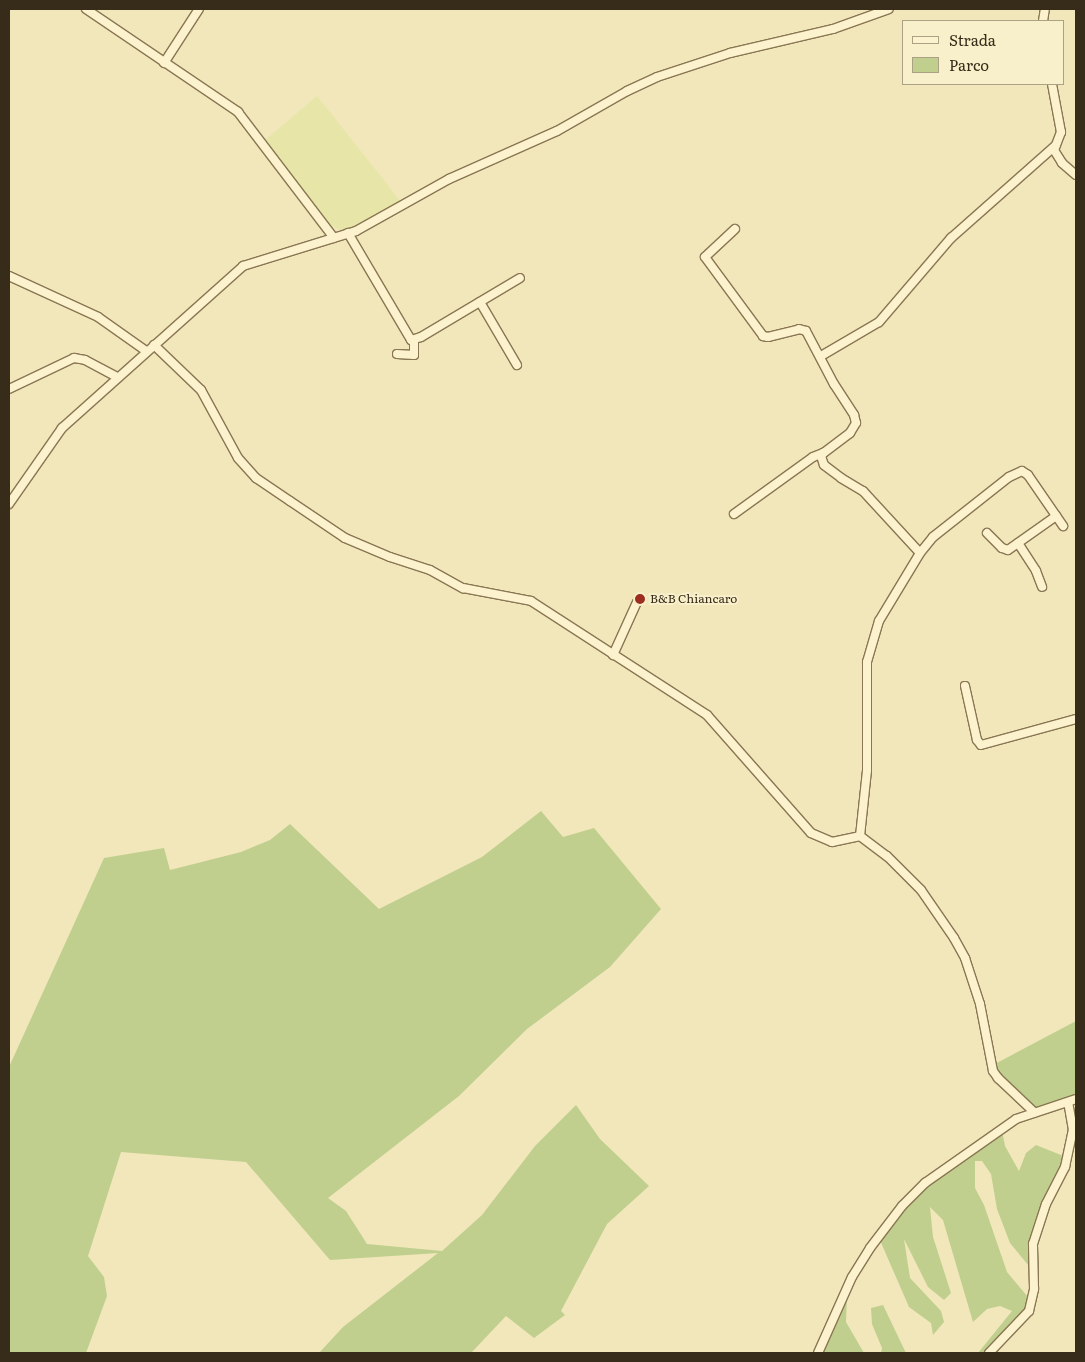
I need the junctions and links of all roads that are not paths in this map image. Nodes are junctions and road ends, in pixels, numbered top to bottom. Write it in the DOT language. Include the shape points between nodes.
graph roads {
  1 [pos="86,9"];
  2 [pos="199,9"];
  3 [pos="889,9"];
  4 [pos="164,63"];
  5 [pos="1052,85"];
  6 [pos="1055,146"];
  7 [pos="1076,175"];
  8 [pos="735,229"];
  9 [pos="348,233"];
  10 [pos="334,238"];
  11 [pos="9,276"];
  12 [pos="520,278"];
  13 [pos="480,302"];
  14 [pos="414,340"];
  15 [pos="154,345"];
  16 [pos="146,352"];
  17 [pos="397,354"];
  18 [pos="820,356"];
  19 [pos="517,365"];
  20 [pos="117,377"];
  21 [pos="9,389"];
  22 [pos="823,453"];
  23 [pos="9,504"];
  24 [pos="734,514"];
  25 [pos="1056,516"];
  26 [pos="1063,526"];
  27 [pos="987,533"];
  28 [pos="1018,543"];
  29 [pos="920,553"];
  30 [pos="1042,587"];
  31 [pos="637,602"];
  32 [pos="614,655"];
  33 [pos="965,686"];
  34 [pos="1076,719"];
  35 [pos="860,836"];
  36 [pos="1076,1099"];
  37 [pos="1068,1102"];
  38 [pos="1034,1112"];
  39 [pos="818,1353"];
  40 [pos="989,1353"];
  1 -- 4 [label="street"];
  2 -- 4 [label="street"];
  3 -- 9 [label="street" via="834,29 730,53 657,77 557,131 449,179"];
  4 -- 10 [label="street" via="238,112"];
  5 -- 6 [label="street" via="1060,132"];
  6 -- 7 [label="street" via="1056,156"];
  6 -- 18 [label="street" via="951,238 879,322"];
  8 -- 18 [label="street" via="705,257 763,336 803,329"];
  9 -- 10 [label="street"];
  9 -- 14 [label="street" via="409,339"];
  10 -- 15 [label="street" via="243,266"];
  11 -- 16 [label="street" via="98,317"];
  12 -- 13 [label="street"];
  13 -- 14 [label="street"];
  13 -- 19 [label="street"];
  14 -- 17 [label="street" via="414,355"];
  15 -- 16 [label="street"];
  15 -- 32 [label="street" via="201,390 238,458 249,470 317,520 345,538 430,570 470,590 531,601"];
  16 -- 20 [label="street"];
  18 -- 22 [label="street" via="856,420 850,433"];
  20 -- 21 [label="street" via="74,358"];
  20 -- 23 [label="street" via="53,438"];
  22 -- 24 [label="street" via="812,457"];
  22 -- 29 [label="street" via="824,465 863,491"];
  25 -- 26 [label="street"];
  25 -- 28 [label="street"];
  25 -- 29 [label="street" via="1028,474 1022,471 1009,477 933,537"];
  27 -- 28 [label="street" via="1008,550"];
  28 -- 30 [label="street"];
  29 -- 35 [label="street" via="879,621 867,662 867,770"];
  31 -- 32 [label="street"];
  32 -- 35 [label="street" via="707,716 811,833 832,842"];
  33 -- 34 [label="street" via="981,744"];
  35 -- 38 [label="street" via="914,883 941,915 965,958 985,1024 994,1071"];
  36 -- 37 [label="street"];
  37 -- 38 [label="street"];
  37 -- 40 [label="street" via="1073,1130 1064,1167 1046,1204 1033,1244 1034,1289 1029,1311"];
  38 -- 39 [label="street" via="1016,1119 960,1158 925,1183 902,1206 852,1277"];
}
